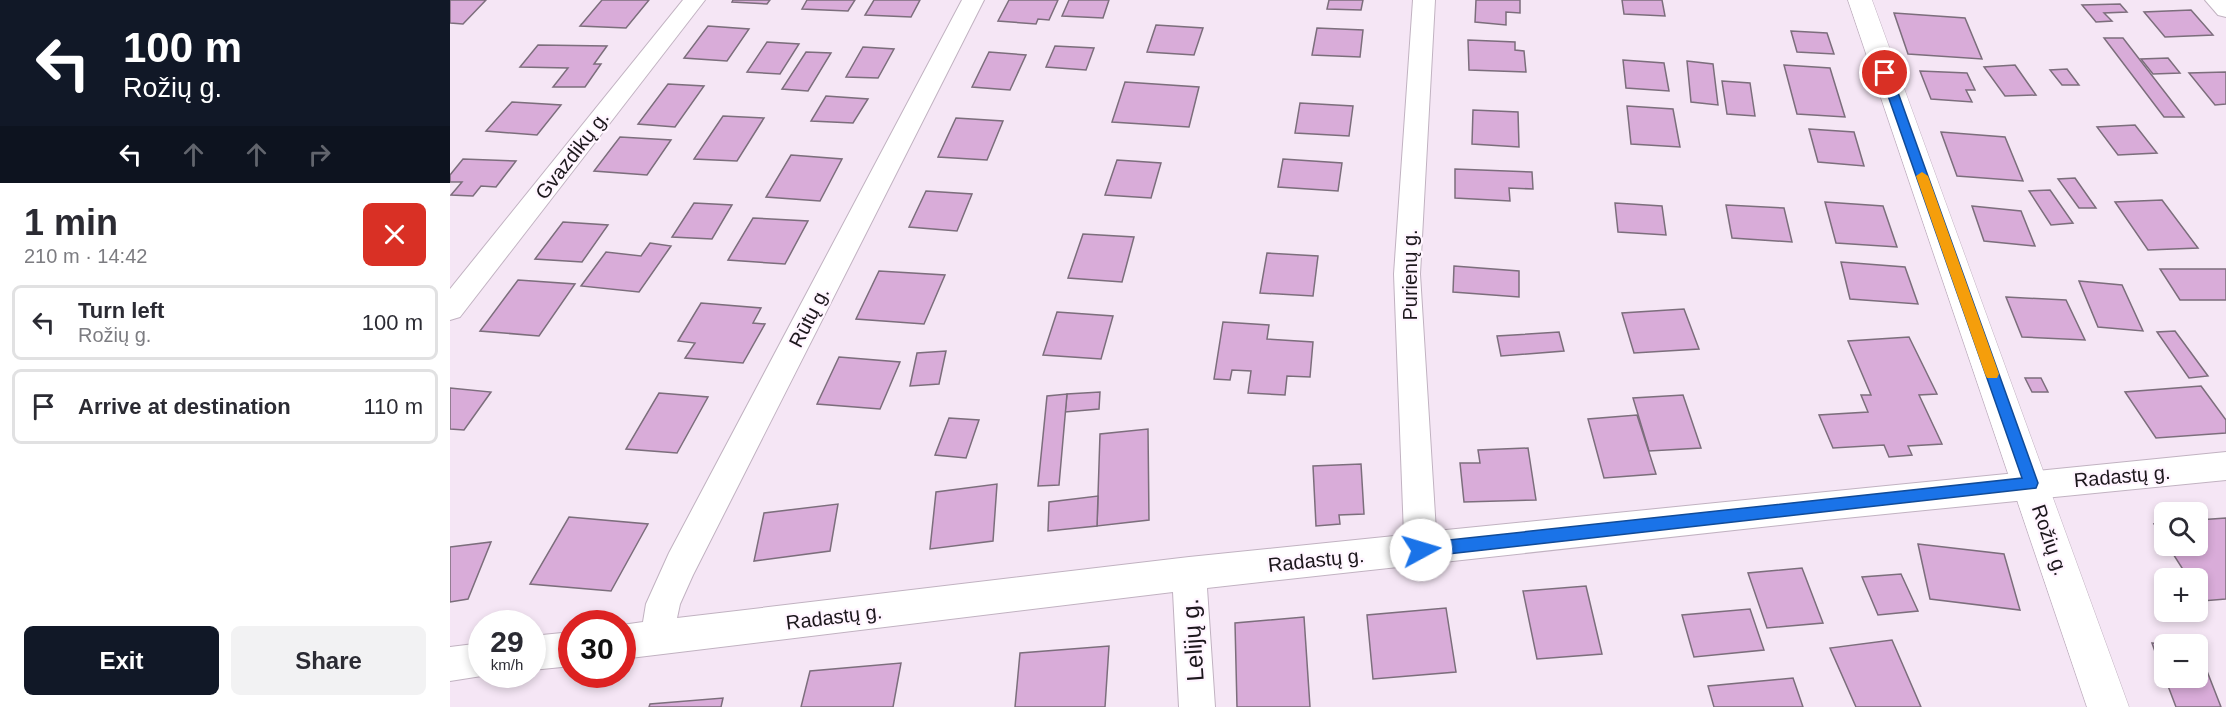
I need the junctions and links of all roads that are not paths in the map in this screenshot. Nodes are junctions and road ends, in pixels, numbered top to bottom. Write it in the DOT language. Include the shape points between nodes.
graph roads {
  1 [pos="694,0"];
  2 [pos="973,0"];
  3 [pos="1424,0"];
  4 [pos="1860,0"];
  5 [pos="2216,0"];
  6 [pos="2226,10"];
  7 [pos="450,309"];
  8 [pos="2226,466"];
  9 [pos="2031,483"];
  10 [pos="1421,550"];
  11 [pos="1189,573"];
  12 [pos="657,638"];
  13 [pos="636,640"];
  14 [pos="468,662"];
  15 [pos="450,664"];
  16 [pos="1197,707"];
  17 [pos="2108,707"];
  1 -- 7 [label="street, Gvazdikų g."];
  2 -- 12 [label="street, Rūtų g." via="681,564 663,604"];
  3 -- 10 [label="street, Purienų g." via="1407,274"];
  4 -- 9 [label="street, Rožių g."];
  5 -- 6 [label="street"];
  8 -- 9 [label="street, Radastų g."];
  9 -- 10 [label="street, Radastų g."];
  9 -- 17 [label="street, Rožių g."];
  10 -- 11 [label="street, Radastų g."];
  11 -- 12 [label="street, Radastų g."];
  11 -- 16 [label="street, Lelijų g."];
  12 -- 13 [label="street, Radastų g."];
  14 -- 15 [label="street"];
}
